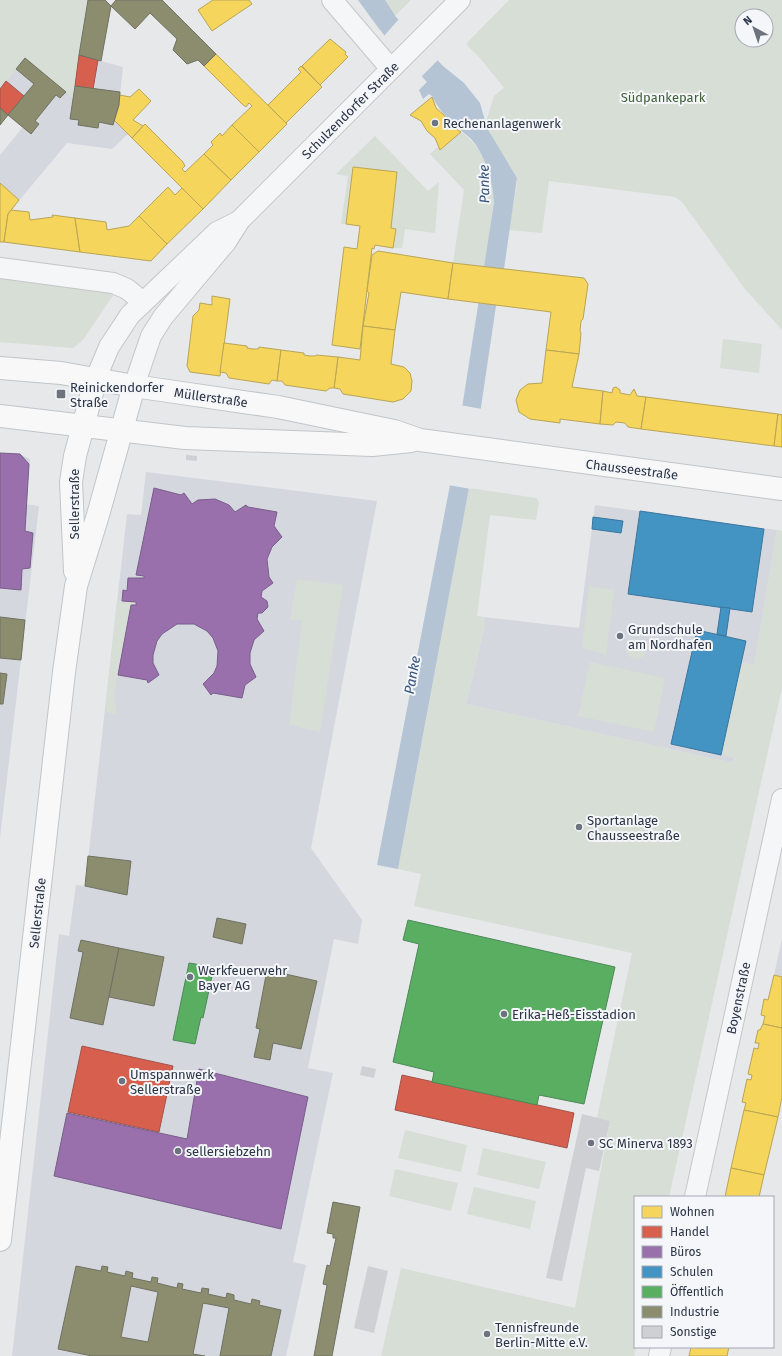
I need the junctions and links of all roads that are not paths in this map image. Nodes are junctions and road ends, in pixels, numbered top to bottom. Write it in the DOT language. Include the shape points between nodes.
graph roads {
  1 [pos="332,0"];
  2 [pos="460,0"];
  3 [pos="396,65"];
  4 [pos="240,220"];
  5 [pos="0,268"];
  6 [pos="143,302"];
  7 [pos="0,368"];
  8 [pos="96,378"];
  9 [pos="134,386"];
  10 [pos="0,416"];
  11 [pos="84,424"];
  12 [pos="121,429"];
  13 [pos="420,440"];
  14 [pos="467,446"];
  15 [pos="782,489"];
  16 [pos="76,586"];
  17 [pos="782,799"];
  18 [pos="695,1196"];
  19 [pos="0,1240"];
  1 -- 3 [label="street"];
  2 -- 3 [label="street, Schulzendorfer Straße"];
  3 -- 4 [label="street, Schulzendorfer Straße"];
  4 -- 6 [label="street, Schulzendorfer Straße" via="217,232"];
  4 -- 9 [label="street, Schulzendorfer Straße" via="226,242 163,317 151,336"];
  5 -- 6 [label="street" via="113,283 128,290"];
  6 -- 8 [label="street, Schulzendorfer Straße" via="130,315 112,341"];
  7 -- 8 [label="main road, Müllerstraße"];
  8 -- 9 [label="main road, Müllerstraße"];
  8 -- 11 [label="main road, Sellerstraße"];
  9 -- 12 [label="main road, Sellerstraße"];
  9 -- 13 [label="main road, Müllerstraße" via="278,407 386,430"];
  10 -- 11 [label="main road, Müllerstraße"];
  11 -- 12 [label="main road, Müllerstraße"];
  11 -- 16 [label="main road, Sellerstraße" via="75,456 72,482"];
  12 -- 13 [label="main road, Müllerstraße" via="185,438 264,442 372,445"];
  12 -- 16 [label="main road, Sellerstraße"];
  13 -- 14 [label="main road, Müllerstraße"];
  14 -- 15 [label="main road, Chausseestraße"];
  16 -- 19 [label="main road, Sellerstraße"];
  17 -- 18 [label="street, Boyenstraße"];
}
